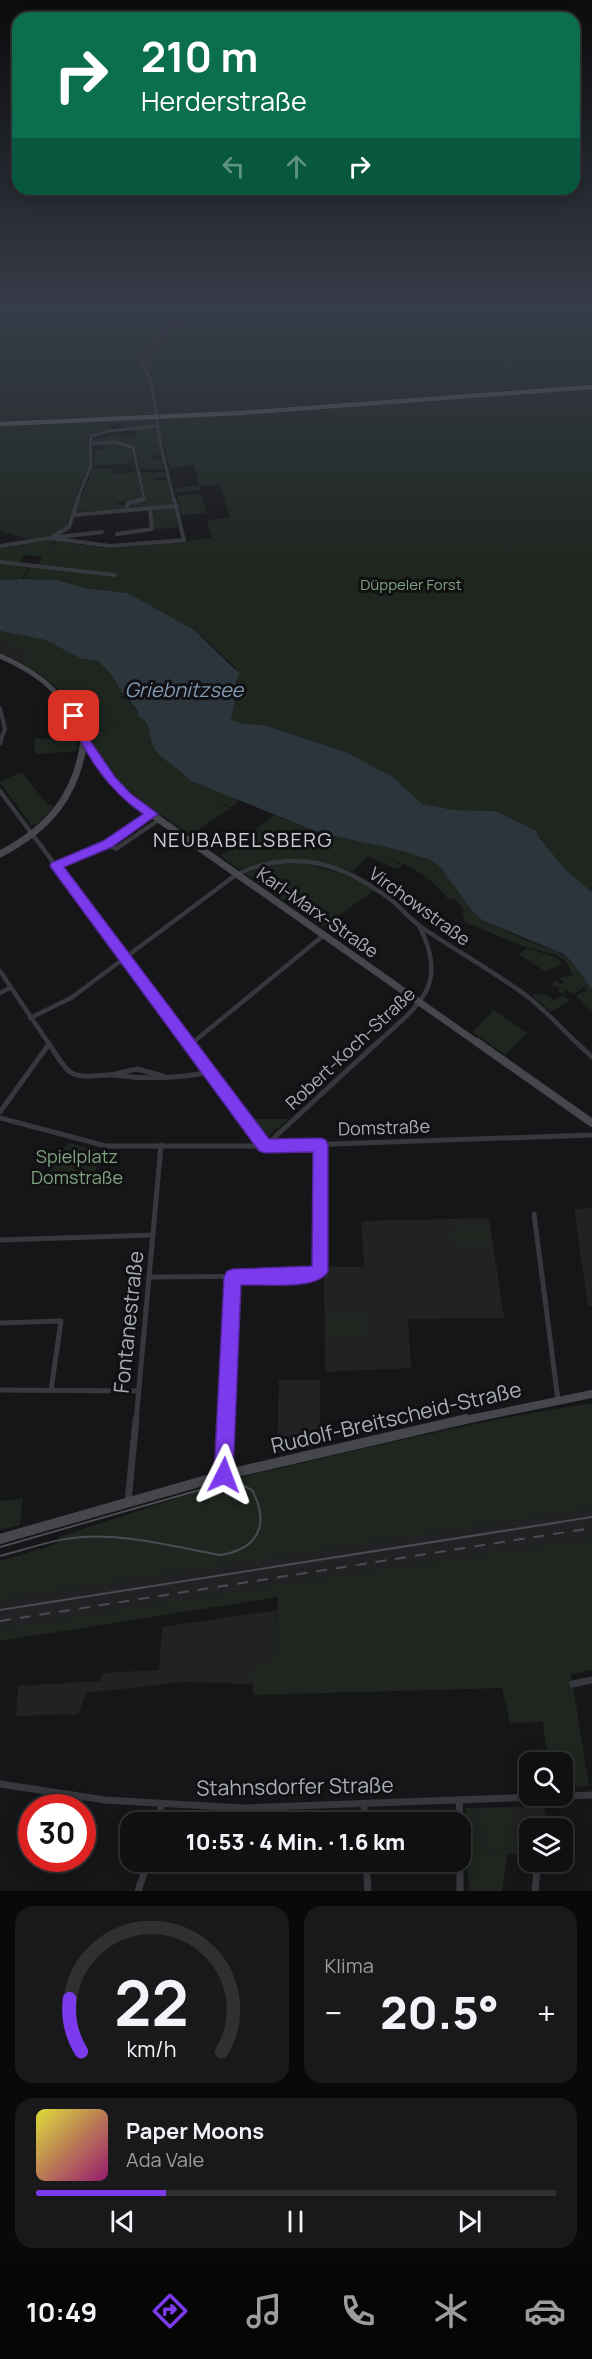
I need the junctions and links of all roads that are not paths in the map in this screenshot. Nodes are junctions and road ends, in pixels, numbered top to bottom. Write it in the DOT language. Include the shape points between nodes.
graph roads {
  1 [pos="153,394"];
  2 [pos="488,394"];
  3 [pos="157,417"];
  4 [pos="0,424"];
  5 [pos="158,426"];
  6 [pos="91,444"];
  7 [pos="177,506"];
  8 [pos="150,508"];
  9 [pos="126,510"];
  10 [pos="73,515"];
  11 [pos="102,532"];
  12 [pos="117,534"];
  13 [pos="50,538"];
  14 [pos="0,546"];
  15 [pos="0,562"];
  16 [pos="115,575"];
  17 [pos="0,656"];
  18 [pos="0,708"];
  19 [pos="84,739"];
  20 [pos="0,743"];
  21 [pos="0,791"];
  22 [pos="152,814"];
  23 [pos="160,819"];
  24 [pos="33,835"];
  25 [pos="108,844"];
  26 [pos="0,854"];
  27 [pos="56,866"];
  28 [pos="237,874"];
  29 [pos="419,926"];
  30 [pos="324,935"];
  31 [pos="125,958"];
  32 [pos="1,974"];
  33 [pos="10,988"];
  34 [pos="0,993"];
  35 [pos="421,1003"];
  36 [pos="30,1018"];
  37 [pos="49,1044"];
  38 [pos="189,1045"];
  39 [pos="592,1057"];
  40 [pos="209,1072"];
  41 [pos="111,1075"];
  42 [pos="163,1076"];
  43 [pos="0,1112"];
  44 [pos="0,1118"];
  45 [pos="592,1123"];
  46 [pos="592,1135"];
  47 [pos="161,1145"];
  48 [pos="321,1145"];
  49 [pos="265,1146"];
  50 [pos="534,1215"];
  51 [pos="153,1235"];
  52 [pos="0,1240"];
  53 [pos="148,1277"];
  54 [pos="233,1277"];
  55 [pos="0,1323"];
  56 [pos="0,1390"];
  57 [pos="51,1390"];
  58 [pos="137,1391"];
  59 [pos="592,1394"];
  60 [pos="558,1400"];
  61 [pos="224,1475"];
  62 [pos="128,1502"];
  63 [pos="0,1539"];
  64 [pos="592,1680"];
  65 [pos="573,1684"];
  66 [pos="0,1784"];
  67 [pos="592,1795"];
  68 [pos="459,1800"];
  69 [pos="162,1804"];
  70 [pos="364,1804"];
  71 [pos="161,1812"];
  72 [pos="364,1812"];
  73 [pos="460,1812"];
  74 [pos="145,1872"];
  75 [pos="367,1872"];
  76 [pos="460,1872"];
  77 [pos="537,1872"];
  78 [pos="138,1891"];
  79 [pos="368,1891"];
  80 [pos="460,1891"];
  81 [pos="535,1891"];
  1 -- 3 [label="street"];
  2 -- 3 [label="main road"];
  3 -- 4 [label="main road"];
  3 -- 5 [label="street"];
  5 -- 6 [label="street" via="101,432 92,436"];
  5 -- 7 [label="street"];
  6 -- 9 [label="street" via="114,442 133,447 144,499 129,503"];
  6 -- 10 [label="street" via="93,466"];
  7 -- 8 [label="street"];
  7 -- 13 [label="street" via="184,540 110,546"];
  8 -- 9 [label="street"];
  8 -- 12 [label="street" via="152,529"];
  9 -- 10 [label="street"];
  10 -- 13 [label="street" via="67,530"];
  11 -- 13 [label="street"];
  13 -- 14 [label="street"];
  15 -- 16 [label="street"];
  17 -- 19 [label="street, Karl-Marx-Straße" via="30,671 59,694"];
  18 -- 20 [label="street" via="5,729"];
  19 -- 22 [label="street, Karl-Marx-Straße" via="114,784"];
  19 -- 24 [label="street" via="68,793"];
  21 -- 24 [label="street"];
  22 -- 23 [label="street, Karl-Marx-Straße"];
  22 -- 25 [label="street"];
  23 -- 25 [label="street" via="116,849"];
  23 -- 28 [label="street, Karl-Marx-Straße"];
  24 -- 26 [label="street"];
  24 -- 27 [label="street"];
  25 -- 27 [label="street"];
  27 -- 31 [label="street"];
  28 -- 29 [label="street, Virchowstraße" via="259,864 289,861 333,867 378,889"];
  28 -- 30 [label="street, Karl-Marx-Straße"];
  28 -- 31 [label="street, Virchowstraße"];
  29 -- 35 [label="street, Robert-Koch-Straße" via="428,941 434,965 430,990"];
  29 -- 39 [label="street, Virchowstraße" via="526,995"];
  30 -- 35 [label="street, Karl-Marx-Straße"];
  30 -- 38 [label="street"];
  31 -- 36 [label="street, Virchowstraße" via="71,998"];
  31 -- 38 [label="street"];
  32 -- 33 [label="street"];
  33 -- 34 [label="street"];
  33 -- 36 [label="street"];
  35 -- 45 [label="street, Karl-Marx-Straße"];
  35 -- 49 [label="street, Robert-Koch-Straße"];
  36 -- 37 [label="street"];
  37 -- 41 [label="street" via="75,1075"];
  37 -- 43 [label="street"];
  38 -- 40 [label="street"];
  40 -- 42 [label="street"];
  40 -- 49 [label="street"];
  41 -- 42 [label="street" via="146,1079"];
  41 -- 42 [label="street" via="142,1068"];
  44 -- 47 [label="street, Domstraße" via="106,1146"];
  46 -- 48 [label="street, Domstraße"];
  47 -- 49 [label="street, Domstraße"];
  47 -- 51 [label="street, Fontanestraße"];
  48 -- 49 [label="street, Domstraße"];
  48 -- 54 [label="street" via="318,1273"];
  50 -- 60 [label="street"];
  51 -- 52 [label="street"];
  51 -- 53 [label="street, Fontanestraße"];
  53 -- 54 [label="street"];
  53 -- 58 [label="street, Fontanestraße"];
  54 -- 61 [label="street"];
  55 -- 57 [label="street" via="61,1321"];
  56 -- 57 [label="street"];
  57 -- 58 [label="street"];
  58 -- 62 [label="street, Fontanestraße"];
  59 -- 60 [label="street, Rudolf-Breitscheid-Straße"];
  60 -- 61 [label="street, Rudolf-Breitscheid-Straße"];
  61 -- 62 [label="street, Rudolf-Breitscheid-Straße"];
  62 -- 63 [label="street, Rudolf-Breitscheid-Straße"];
  64 -- 65 [label="street"];
  66 -- 69 [label="street, Stahnsdorfer Straße" via="105,1800"];
  67 -- 68 [label="street, Stahnsdorfer Straße"];
  68 -- 70 [label="street, Stahnsdorfer Straße"];
  68 -- 73 [label="street"];
  69 -- 70 [label="street, Stahnsdorfer Straße" via="242,1808"];
  69 -- 71 [label="street"];
  70 -- 72 [label="street"];
  74 -- 78 [label="street"];
  75 -- 79 [label="street"];
  76 -- 80 [label="street"];
  77 -- 81 [label="street"];
}
